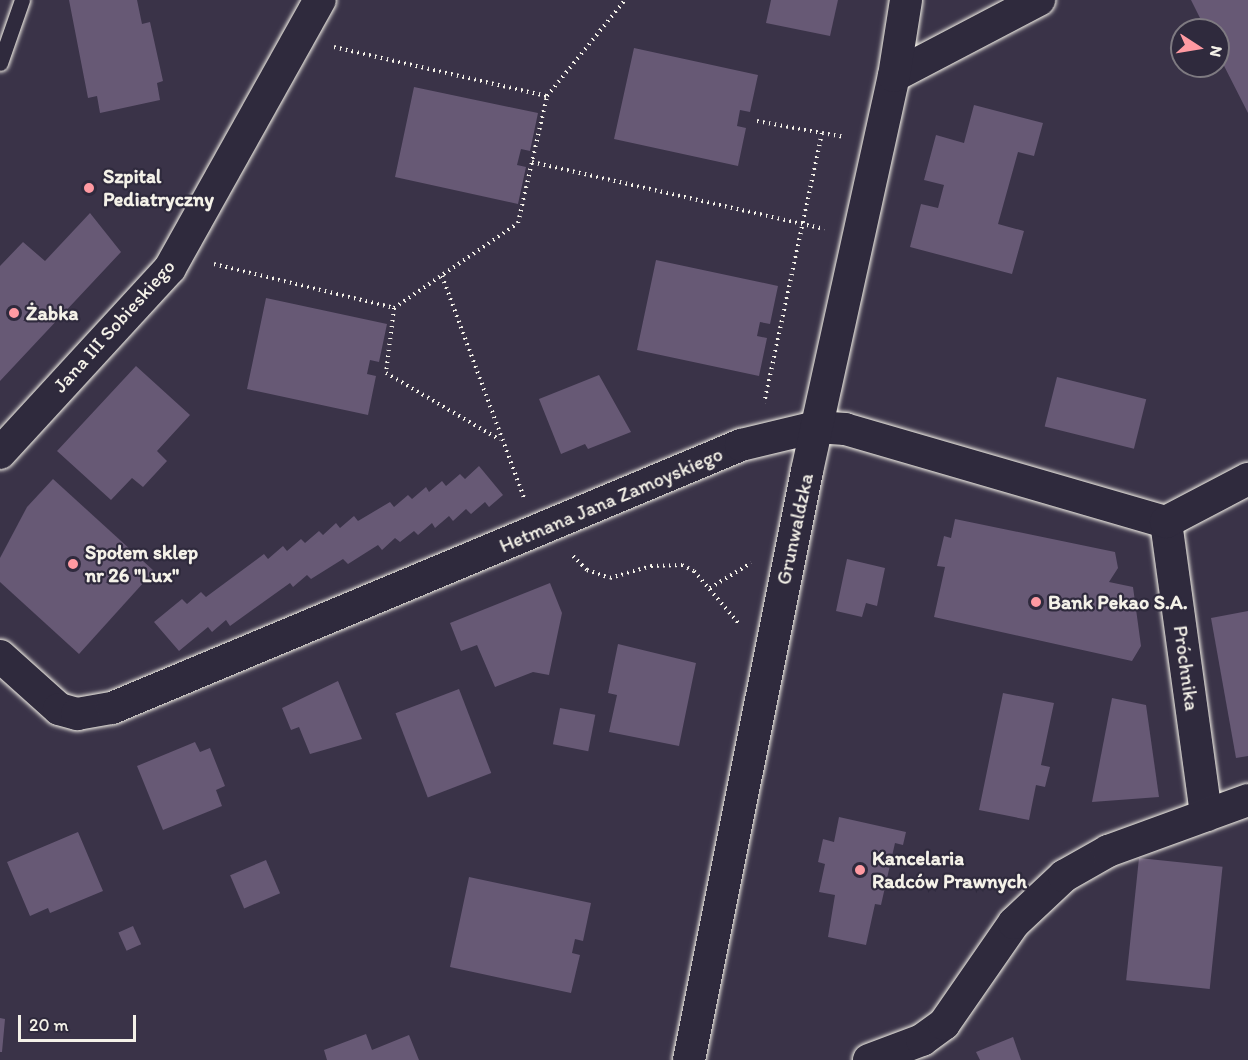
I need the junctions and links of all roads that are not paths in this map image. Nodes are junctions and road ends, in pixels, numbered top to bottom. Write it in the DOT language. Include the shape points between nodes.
graph roads {
  1 [pos="22,0"];
  2 [pos="320,0"];
  3 [pos="906,0"];
  4 [pos="1039,0"];
  5 [pos="0,63"];
  6 [pos="894,76"];
  7 [pos="816,427"];
  8 [pos="0,453"];
  9 [pos="1248,479"];
  10 [pos="1166,522"];
  11 [pos="0,656"];
  12 [pos="1248,800"];
  13 [pos="1206,815"];
  14 [pos="690,1060"];
  15 [pos="869,1060"];
  1 -- 5 [label="lane"];
  2 -- 8 [label="street, Jana III Sobieskiego" via="170,268"];
  3 -- 6 [label="street, Grunwaldzka"];
  4 -- 6 [label="street"];
  6 -- 7 [label="street, Grunwaldzka"];
  7 -- 10 [label="street, Hetmana Jana Zamoyskiego" via="845,429"];
  7 -- 11 [label="street, Hetmana Jana Zamoyskiego" via="741,445 536,516 92,713 59,709"];
  7 -- 14 [label="street, Grunwaldzka"];
  9 -- 10 [label="street"];
  10 -- 13 [label="street, Próchnika"];
  12 -- 13 [label="street"];
  13 -- 15 [label="street" via="1108,851 1064,876 1014,923 944,1024 922,1040"];
}
